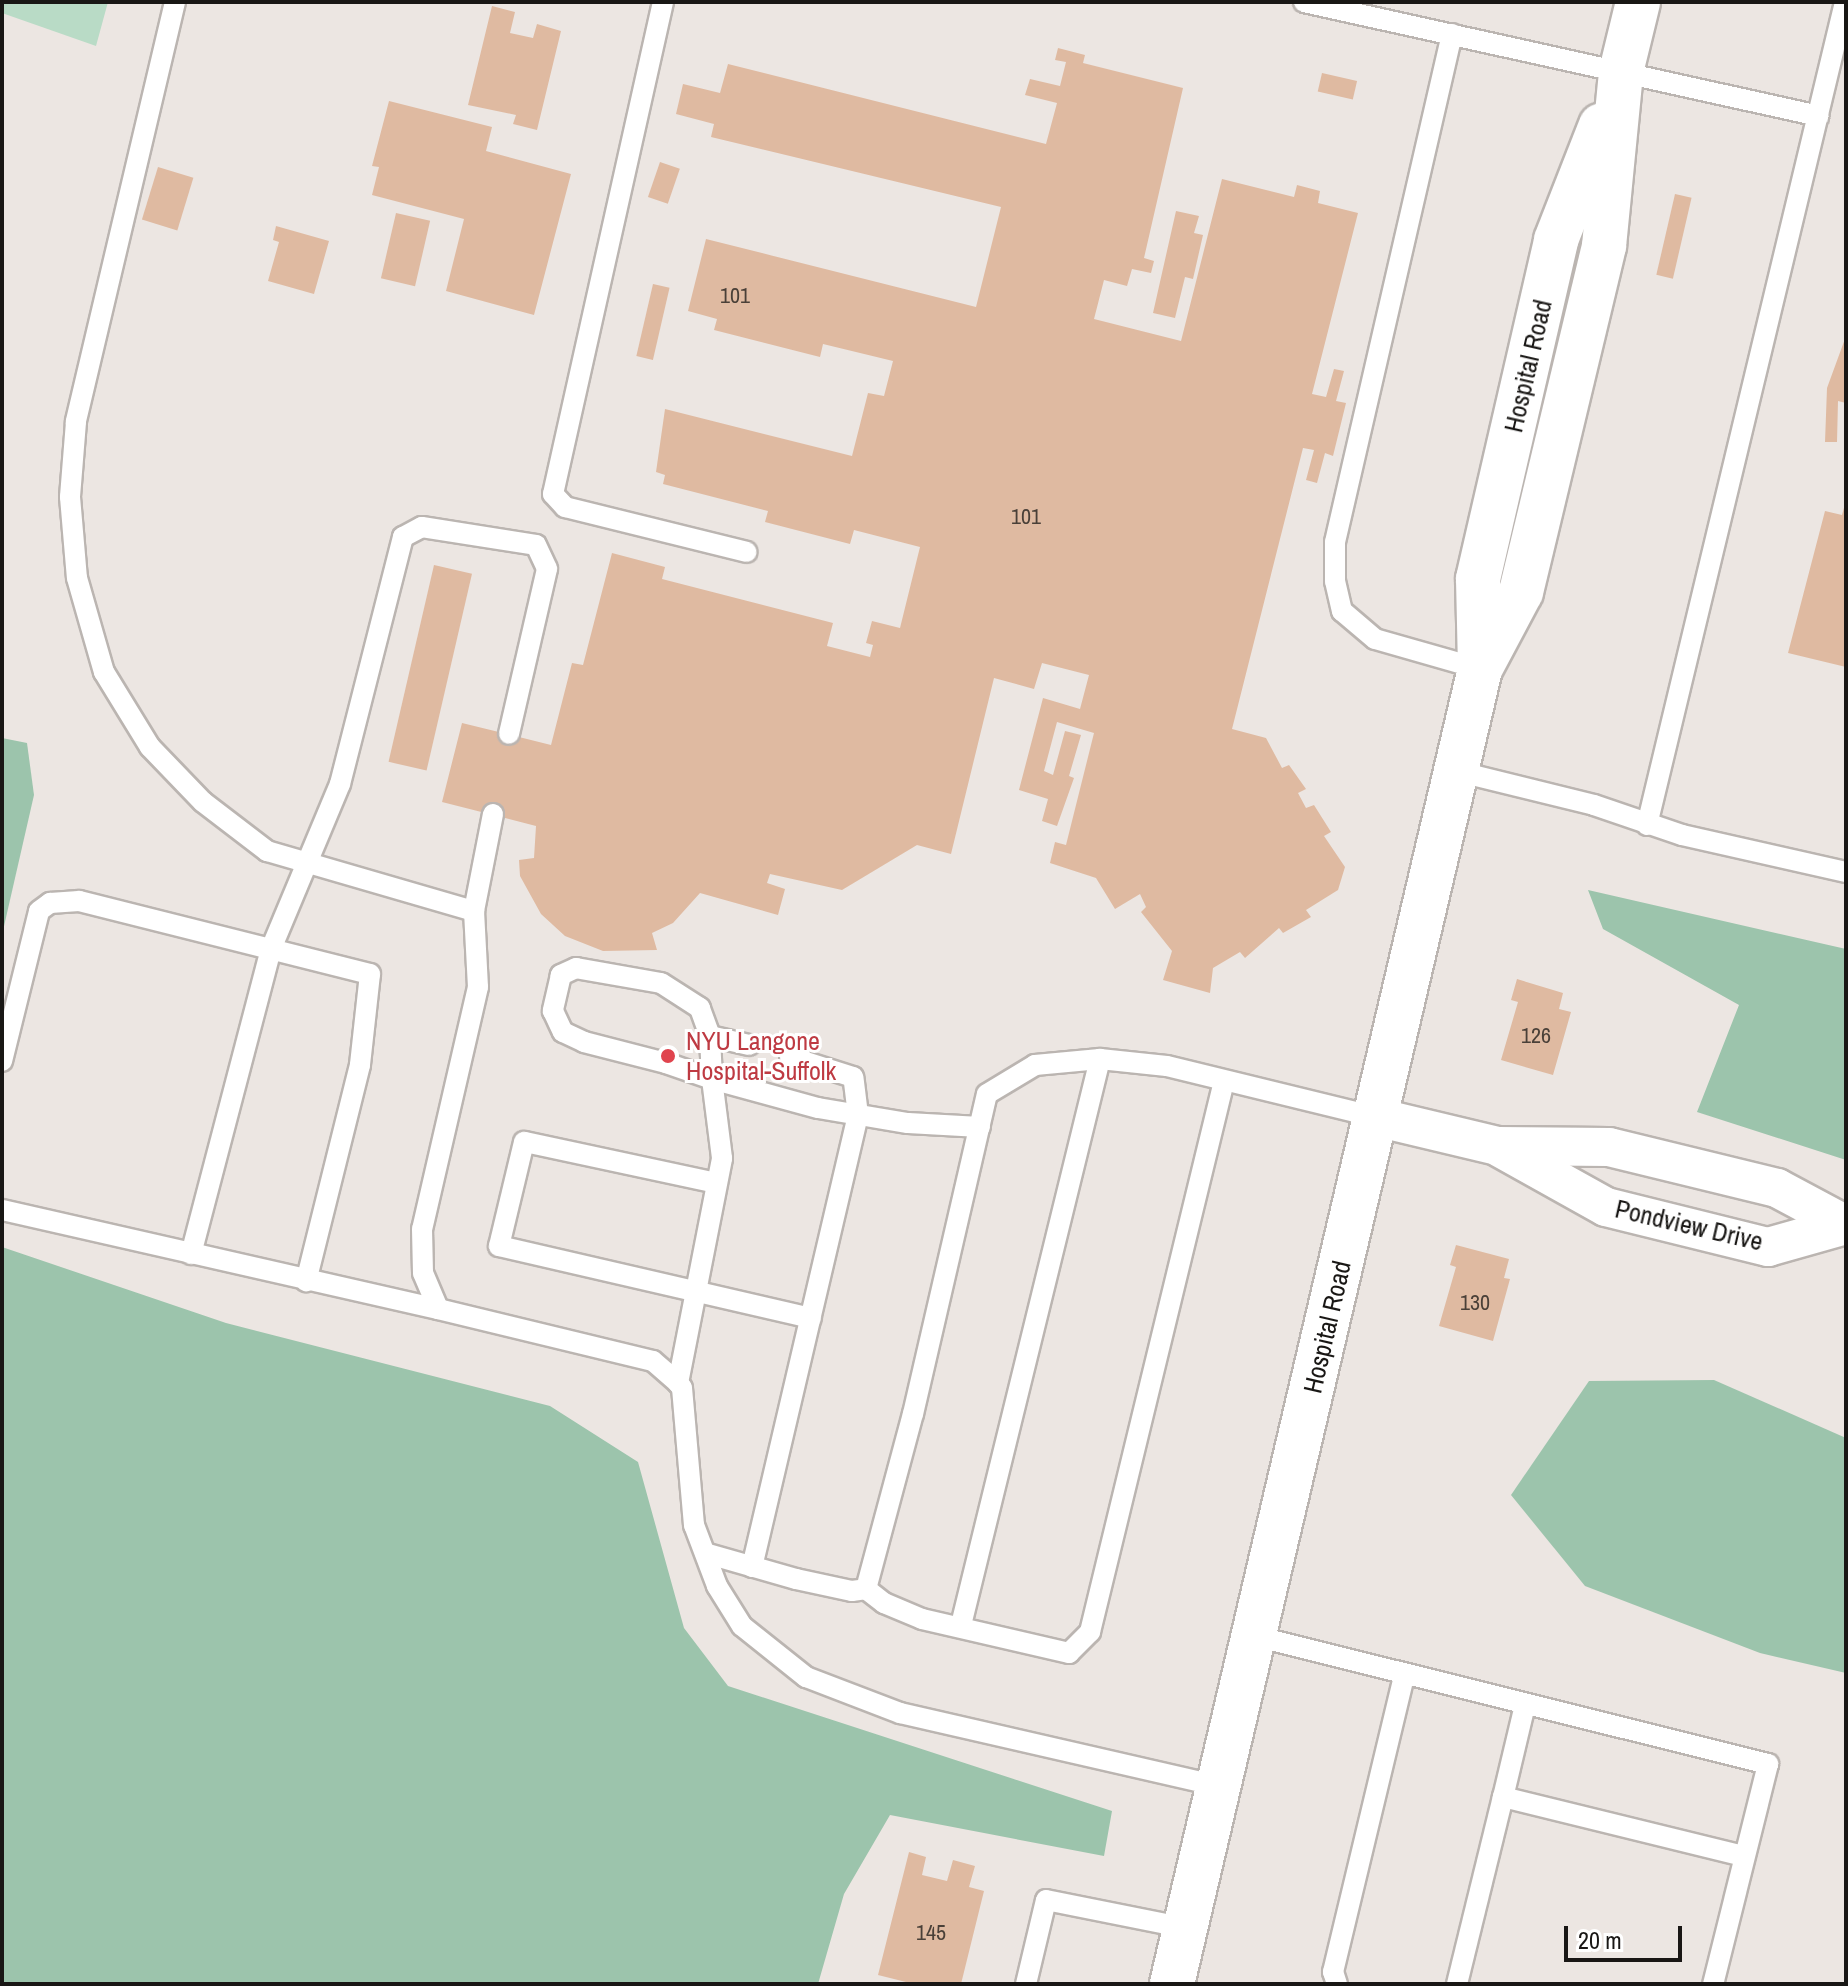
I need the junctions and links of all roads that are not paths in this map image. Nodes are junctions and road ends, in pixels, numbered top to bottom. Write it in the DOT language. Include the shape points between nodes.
graph roads {
  1 [pos="175,2"];
  2 [pos="663,2"];
  3 [pos="1304,2"];
  4 [pos="1638,2"];
  5 [pos="1845,2"];
  6 [pos="1334,5"];
  7 [pos="1452,34"];
  8 [pos="1621,72"];
  9 [pos="1819,116"];
  10 [pos="747,552"];
  11 [pos="1480,669"];
  12 [pos="509,734"];
  13 [pos="1456,771"];
  14 [pos="493,814"];
  15 [pos="1647,825"];
  16 [pos="304,863"];
  17 [pos="1846,872"];
  18 [pos="474,911"];
  19 [pos="271,949"];
  20 [pos="710,1036"];
  21 [pos="749,1045"];
  22 [pos="790,1057"];
  23 [pos="1100,1059"];
  24 [pos="2,1061"];
  25 [pos="712,1079"];
  26 [pos="1224,1081"];
  27 [pos="858,1115"];
  28 [pos="1376,1117"];
  29 [pos="980,1127"];
  30 [pos="1498,1146"];
  31 [pos="1690,1167"];
  32 [pos="716,1183"];
  33 [pos="2,1210"];
  34 [pos="1676,1224"];
  35 [pos="1846,1225"];
  36 [pos="191,1254"];
  37 [pos="306,1281"];
  38 [pos="696,1288"];
  39 [pos="438,1309"];
  40 [pos="811,1318"];
  41 [pos="678,1383"];
  42 [pos="705,1553"];
  43 [pos="752,1567"];
  44 [pos="866,1589"];
  45 [pos="961,1625"];
  46 [pos="1255,1636"];
  47 [pos="1404,1677"];
  48 [pos="1525,1705"];
  49 [pos="1220,1786"];
  50 [pos="1503,1797"];
  51 [pos="1744,1856"];
  52 [pos="1186,1928"];
  53 [pos="1026,1984"];
  54 [pos="1172,1984"];
  55 [pos="1337,1984"];
  56 [pos="1457,1984"];
  57 [pos="1713,1984"];
  1 -- 16 [label="lane" via="76,422 70,497 77,578 104,672 150,747 203,802 267,851"];
  2 -- 10 [label="lane" via="553,494 565,507"];
  3 -- 6 [label="lane"];
  4 -- 8 [label="street, Hospital Road"];
  5 -- 9 [label="lane"];
  6 -- 7 [label="lane"];
  7 -- 8 [label="lane"];
  7 -- 11 [label="lane" via="1335,542 1335,581 1342,611 1375,639"];
  8 -- 9 [label="lane"];
  8 -- 11 [label="street, Hospital Road" via="1604,246 1521,592"];
  9 -- 15 [label="lane"];
  11 -- 13 [label="street, Hospital Road"];
  12 -- 16 [label="lane" via="547,569 536,545 422,527 403,537 340,784"];
  13 -- 15 [label="lane" via="1594,805"];
  13 -- 28 [label="street, Hospital Road"];
  14 -- 18 [label="lane"];
  15 -- 17 [label="lane"];
  16 -- 18 [label="lane"];
  16 -- 19 [label="lane"];
  18 -- 39 [label="lane" via="478,987 422,1229 423,1273"];
  19 -- 24 [label="lane" via="79,901 50,903 39,911"];
  19 -- 36 [label="lane"];
  19 -- 37 [label="lane" via="370,974 360,1065"];
  20 -- 21 [label="lane"];
  20 -- 25 [label="lane"];
  20 -- 25 [label="lane" via="700,1008 661,983 576,968 561,975 555,987 553,1011 563,1032"];
  22 -- 27 [label="lane" via="853,1077"];
  23 -- 26 [label="lane" via="1167,1066"];
  23 -- 29 [label="lane" via="1035,1065 987,1094"];
  23 -- 45 [label="lane"];
  25 -- 27 [label="lane"];
  25 -- 32 [label="lane" via="722,1158"];
  26 -- 28 [label="lane"];
  26 -- 45 [label="lane" via="1090,1632 1069,1653"];
  27 -- 29 [label="lane"];
  27 -- 40 [label="lane"];
  28 -- 30 [label="street, Pondview Drive"];
  28 -- 46 [label="street, Hospital Road"];
  29 -- 44 [label="lane"];
  30 -- 31 [label="street, Pondview Drive" via="1609,1147"];
  30 -- 34 [label="street, Pondview Drive" via="1606,1207"];
  31 -- 34 [label="street"];
  31 -- 35 [label="street, Pondview Drive" via="1777,1188"];
  32 -- 38 [label="lane"];
  32 -- 38 [label="lane" via="524,1142 499,1246"];
  33 -- 36 [label="lane"];
  34 -- 35 [label="street, Pondview Drive" via="1768,1247"];
  36 -- 37 [label="lane"];
  37 -- 39 [label="lane"];
  38 -- 40 [label="lane"];
  38 -- 41 [label="lane"];
  39 -- 41 [label="lane" via="653,1361"];
  40 -- 43 [label="lane"];
  41 -- 42 [label="lane" via="694,1525"];
  42 -- 43 [label="lane"];
  42 -- 49 [label="lane" via="717,1586 742,1626 806,1677 900,1713"];
  43 -- 44 [label="lane" via="852,1591"];
  44 -- 45 [label="lane" via="922,1619"];
  46 -- 47 [label="lane"];
  46 -- 49 [label="street, Hospital Road"];
  47 -- 48 [label="lane"];
  47 -- 55 [label="lane" via="1333,1972"];
  48 -- 50 [label="lane"];
  48 -- 51 [label="lane" via="1768,1764"];
  49 -- 52 [label="street, Hospital Road"];
  50 -- 51 [label="lane"];
  50 -- 56 [label="lane"];
  51 -- 57 [label="lane"];
  52 -- 53 [label="lane" via="1046,1900"];
  52 -- 54 [label="street, Hospital Road"];
}
